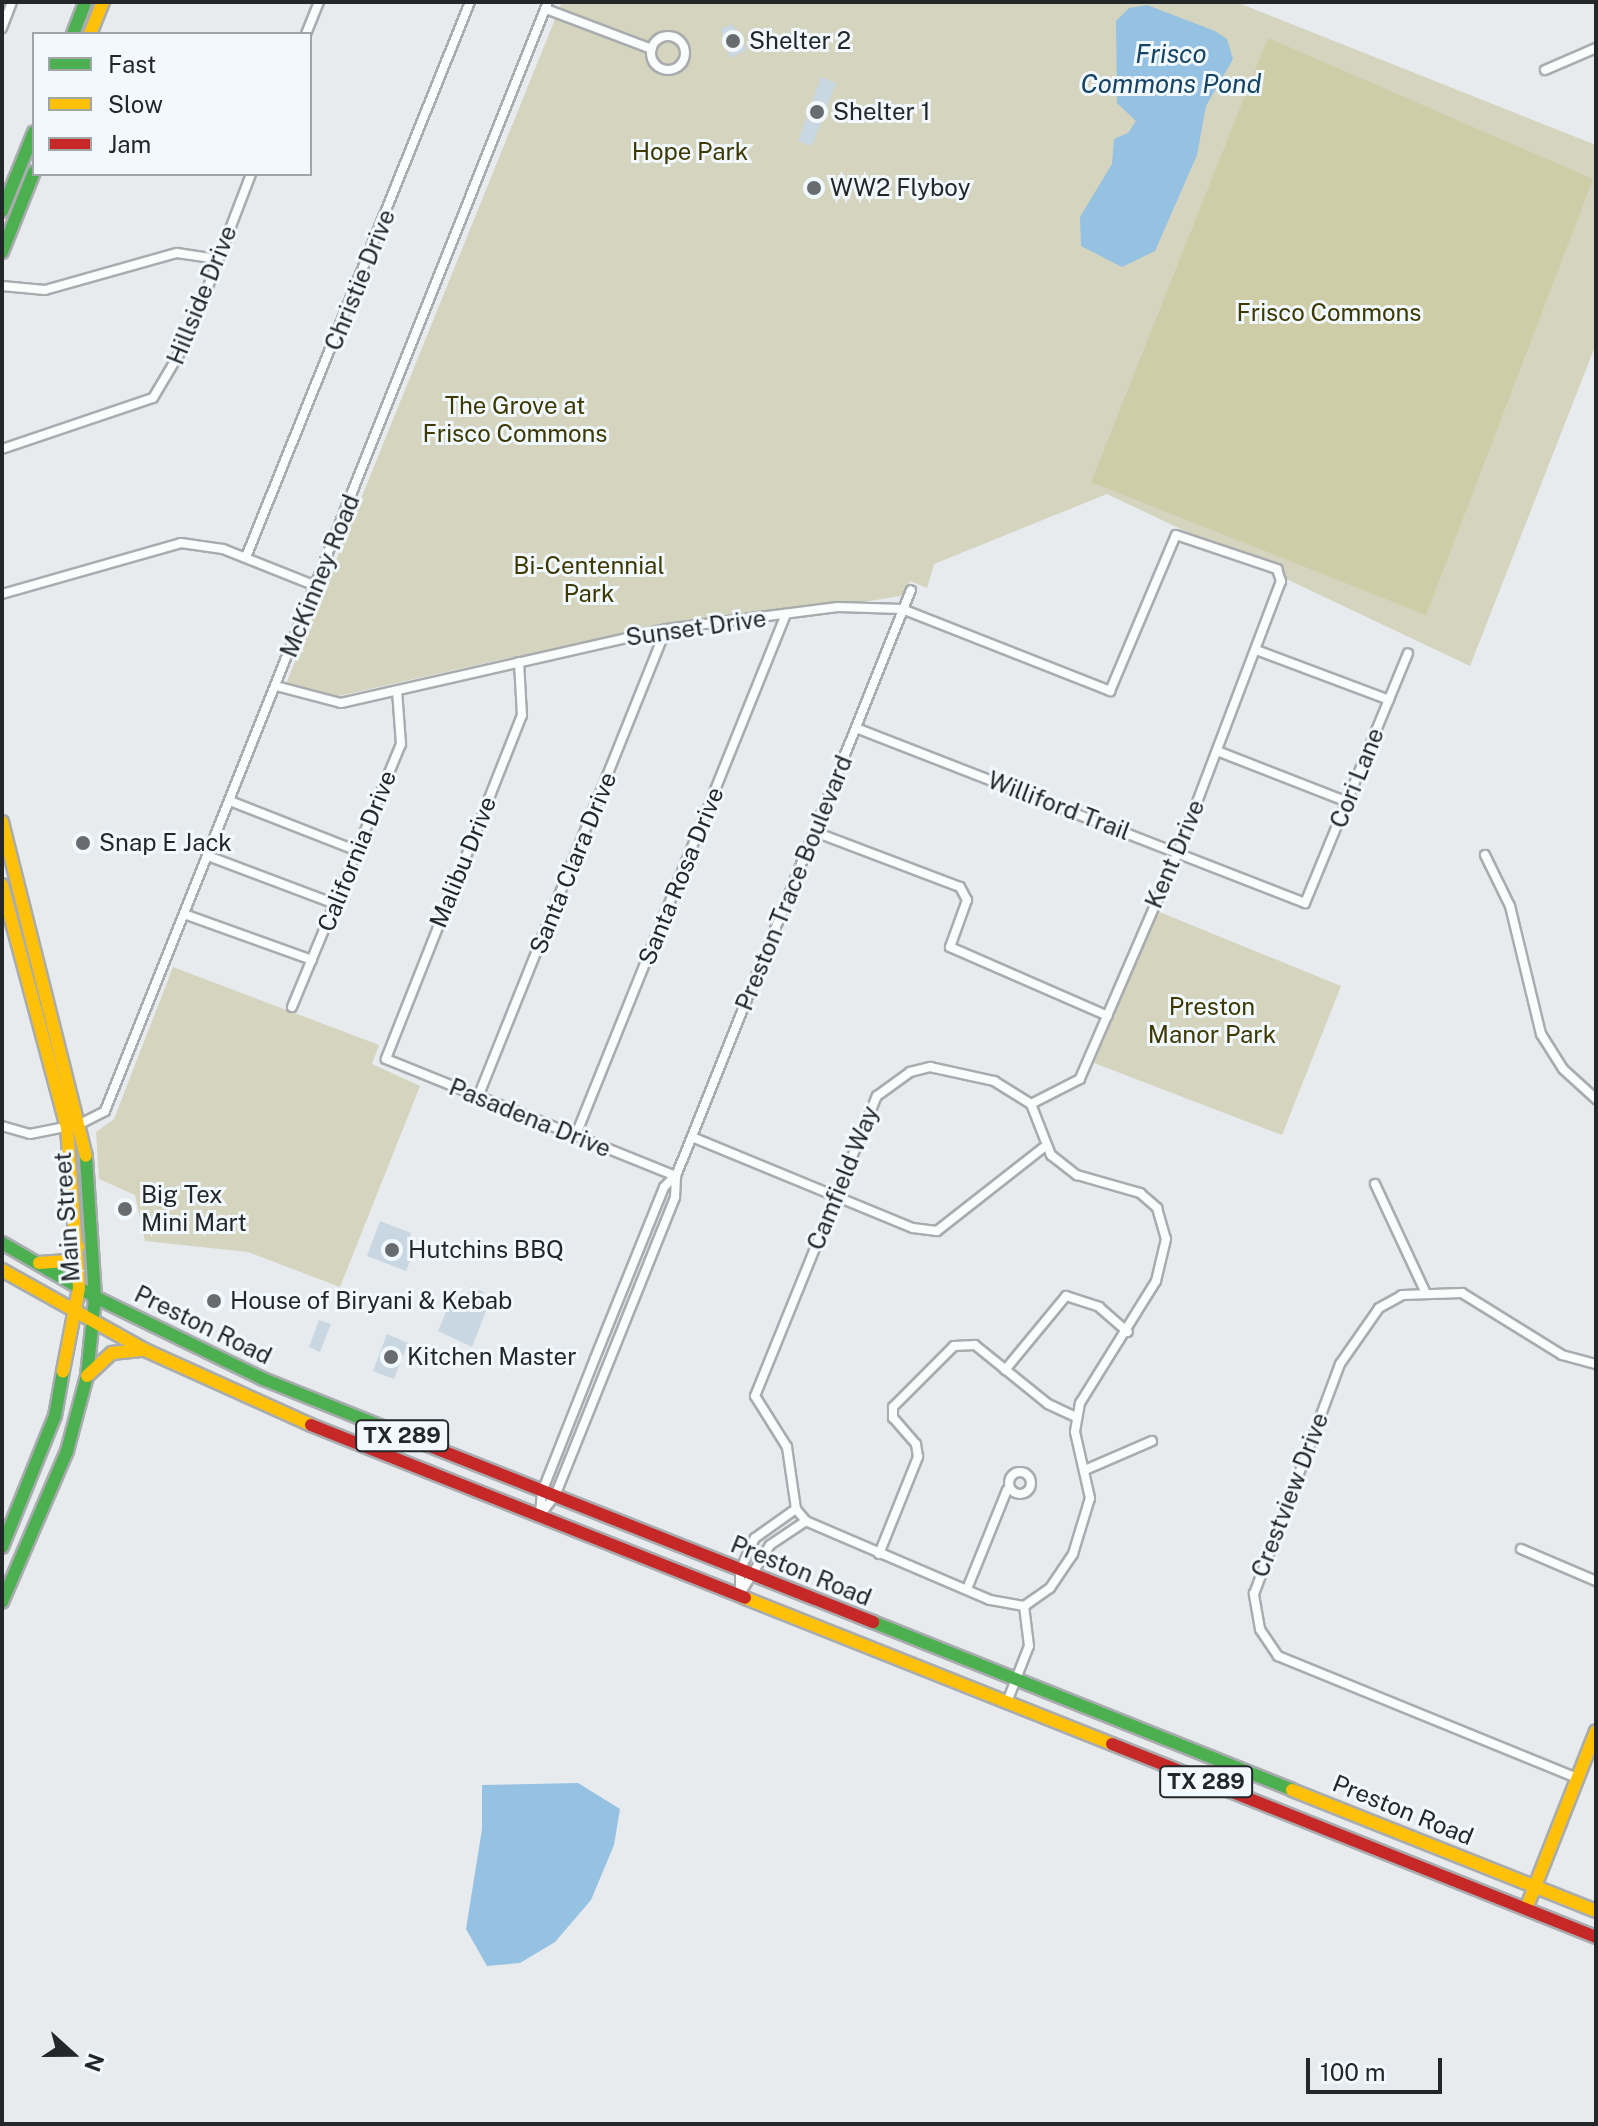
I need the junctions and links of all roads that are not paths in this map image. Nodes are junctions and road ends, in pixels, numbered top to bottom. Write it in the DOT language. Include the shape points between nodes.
graph roads {
  1 [pos="12,2"];
  2 [pos="85,2"];
  3 [pos="103,2"];
  4 [pos="319,2"];
  5 [pos="470,2"];
  6 [pos="547,5"];
  7 [pos="2,28"];
  8 [pos="74,32"];
  9 [pos="91,32"];
  10 [pos="307,32"];
  11 [pos="1596,48"];
  12 [pos="652,49"];
  13 [pos="1545,70"];
  14 [pos="32,136"];
  15 [pos="32,176"];
  16 [pos="250,176"];
  17 [pos="6,191"];
  18 [pos="24,198"];
  19 [pos="2,211"];
  20 [pos="2,252"];
  21 [pos="217,259"];
  22 [pos="2,286"];
  23 [pos="2,449"];
  24 [pos="246,557"];
  25 [pos="316,586"];
  26 [pos="911,590"];
  27 [pos="2,594"];
  28 [pos="902,609"];
  29 [pos="786,614"];
  30 [pos="666,629"];
  31 [pos="1256,650"];
  32 [pos="1408,653"];
  33 [pos="519,662"];
  34 [pos="276,686"];
  35 [pos="397,691"];
  36 [pos="1110,691"];
  37 [pos="1389,700"];
  38 [pos="856,728"];
  39 [pos="1217,751"];
  40 [pos="230,801"];
  41 [pos="1348,802"];
  42 [pos="2,822"];
  43 [pos="815,832"];
  44 [pos="355,850"];
  45 [pos="1178,852"];
  46 [pos="1485,855"];
  47 [pos="208,856"];
  48 [pos="2,885"];
  49 [pos="1305,903"];
  50 [pos="335,904"];
  51 [pos="24,906"];
  52 [pos="5,909"];
  53 [pos="184,914"];
  54 [pos="312,960"];
  55 [pos="292,1007"];
  56 [pos="1108,1016"];
  57 [pos="386,1059"];
  58 [pos="478,1097"];
  59 [pos="1596,1099"];
  60 [pos="1031,1104"];
  61 [pos="2,1126"];
  62 [pos="74,1126"];
  63 [pos="575,1137"];
  64 [pos="692,1137"];
  65 [pos="1044,1147"];
  66 [pos="676,1176"];
  67 [pos="1375,1184"];
  68 [pos="837,1196"];
  69 [pos="2,1243"];
  70 [pos="78,1247"];
  71 [pos="37,1263"];
  72 [pos="2,1270"];
  73 [pos="79,1288"];
  74 [pos="1425,1291"];
  75 [pos="95,1297"];
  76 [pos="75,1314"];
  77 [pos="93,1323"];
  78 [pos="1128,1332"];
  79 [pos="145,1350"];
  80 [pos="595,1358"];
  81 [pos="607,1363"];
  82 [pos="1596,1364"];
  83 [pos="1005,1370"];
  84 [pos="87,1376"];
  85 [pos="1076,1417"];
  86 [pos="363,1420"];
  87 [pos="1152,1441"];
  88 [pos="354,1442"];
  89 [pos="1085,1470"];
  90 [pos="1007,1490"];
  91 [pos="548,1494"];
  92 [pos="796,1509"];
  93 [pos="540,1515"];
  94 [pos="806,1521"];
  95 [pos="2,1547"];
  96 [pos="1521,1549"];
  97 [pos="879,1554"];
  98 [pos="740,1571"];
  99 [pos="755,1576"];
  100 [pos="1596,1581"];
  101 [pos="6,1584"];
  102 [pos="967,1589"];
  103 [pos="740,1595"];
  104 [pos="2,1602"];
  105 [pos="1024,1606"];
  106 [pos="1016,1680"];
  107 [pos="1007,1702"];
  108 [pos="1596,1731"];
  109 [pos="1577,1778"];
  110 [pos="1534,1887"];
  111 [pos="1526,1909"];
  112 [pos="1596,1911"];
  113 [pos="1596,1937"];
  1 -- 7 [label="street"];
  2 -- 8 [label="main road"];
  3 -- 9 [label="main road"];
  4 -- 10 [label="street"];
  5 -- 24 [label="street, Christie Drive"];
  6 -- 12 [label="street"];
  6 -- 25 [label="street, McKinney Road"];
  11 -- 13 [label="street"];
  12 -- 12 [label="street" via="671,36 685,54 679,65 663,69"];
  14 -- 17 [label="main road"];
  15 -- 18 [label="main road"];
  16 -- 21 [label="street, Hillside Drive"];
  17 -- 18 [label="street"];
  17 -- 19 [label="main road"];
  18 -- 20 [label="main road"];
  21 -- 22 [label="street" via="177,253 45,290"];
  21 -- 23 [label="street, Hillside Drive" via="188,339 153,398"];
  24 -- 25 [label="street"];
  24 -- 27 [label="street" via="201,544 156,547"];
  25 -- 34 [label="street, McKinney Road"];
  26 -- 28 [label="street, Preston Trace Boulevard"];
  28 -- 29 [label="street, Sunset Drive"];
  28 -- 36 [label="street, Sunset Drive"];
  28 -- 38 [label="street, Preston Trace Boulevard"];
  29 -- 30 [label="street, Sunset Drive"];
  29 -- 63 [label="street, Santa Rosa Drive"];
  30 -- 33 [label="street, Sunset Drive"];
  30 -- 58 [label="street, Santa Clara Drive"];
  31 -- 36 [label="street, Kent Drive" via="1280,574 1186,533 1171,539"];
  31 -- 37 [label="street"];
  31 -- 39 [label="street, Kent Drive"];
  32 -- 37 [label="street, Cori Lane"];
  33 -- 35 [label="street, Sunset Drive"];
  33 -- 57 [label="street, Malibu Drive" via="522,715"];
  34 -- 35 [label="street, Sunset Drive" via="332,703"];
  34 -- 40 [label="street, McKinney Road"];
  35 -- 44 [label="street, California Drive" via="401,744"];
  37 -- 41 [label="street, Cori Lane"];
  38 -- 43 [label="street, Preston Trace Boulevard"];
  38 -- 45 [label="street, Williford Trail"];
  39 -- 41 [label="street"];
  39 -- 45 [label="street, Kent Drive"];
  40 -- 44 [label="street"];
  40 -- 47 [label="street, McKinney Road"];
  41 -- 49 [label="street, Cori Lane"];
  42 -- 51 [label="main road, Main Street"];
  43 -- 56 [label="street" via="960,887 967,900 950,947"];
  43 -- 64 [label="street, Preston Trace Boulevard"];
  44 -- 50 [label="street, California Drive"];
  45 -- 49 [label="street, Williford Trail"];
  45 -- 56 [label="street, Kent Drive"];
  46 -- 59 [label="street" via="1510,906 1541,1034 1563,1069"];
  47 -- 50 [label="street"];
  47 -- 53 [label="street, McKinney Road"];
  48 -- 52 [label="main road, Main Street"];
  50 -- 54 [label="street, California Drive"];
  51 -- 52 [label="street"];
  51 -- 62 [label="main road, Main Street"];
  52 -- 62 [label="main road, Main Street"];
  53 -- 54 [label="street"];
  53 -- 62 [label="street, McKinney Road" via="105,1111"];
  54 -- 55 [label="street, California Drive"];
  56 -- 60 [label="street, Kent Drive" via="1074,1086"];
  57 -- 58 [label="street, Pasadena Drive"];
  58 -- 63 [label="street, Pasadena Drive"];
  60 -- 65 [label="street"];
  60 -- 68 [label="street, Camfield Way" via="957,1069 910,1072 877,1096"];
  61 -- 62 [label="street" via="30,1134"];
  62 -- 70 [label="main road, Main Street"];
  62 -- 75 [label="main road, Main Street"];
  63 -- 66 [label="street, Pasadena Drive"];
  64 -- 66 [label="street, Preston Trace Boulevard"];
  64 -- 68 [label="street"];
  65 -- 68 [label="street" via="937,1231 913,1228"];
  65 -- 78 [label="street" via="1077,1175 1129,1186 1161,1215 1164,1263"];
  66 -- 80 [label="street, Preston Trace Boulevard" via="664,1187"];
  66 -- 81 [label="street, Preston Trace Boulevard" via="675,1197"];
  67 -- 74 [label="street"];
  68 -- 92 [label="street, Camfield Way" via="756,1382 758,1409 787,1447"];
  69 -- 71 [label="main road, Preston Road / TX 289"];
  70 -- 71 [label="main road" via="62,1263"];
  70 -- 73 [label="main road, Main Street"];
  71 -- 73 [label="main road, Preston Road / TX 289"];
  72 -- 76 [label="main road, Preston Road / TX 289"];
  73 -- 75 [label="main road, Preston Road / TX 289"];
  73 -- 76 [label="main road, Main Street"];
  74 -- 82 [label="street, Crestview Drive" via="1462,1293 1562,1355"];
  74 -- 109 [label="street, Crestview Drive" via="1379,1308 1340,1364 1257,1577 1260,1629 1278,1656 1298,1666"];
  75 -- 77 [label="main road, Main Street"];
  75 -- 86 [label="main road, Preston Road / TX 289"];
  76 -- 77 [label="main road, Preston Road / TX 289"];
  76 -- 95 [label="main road, Main Street" via="55,1416"];
  77 -- 79 [label="main road, Preston Road / TX 289"];
  77 -- 84 [label="main road, Main Street"];
  78 -- 83 [label="street" via="1099,1307 1066,1296"];
  78 -- 85 [label="street" via="1084,1393"];
  79 -- 84 [label="main road" via="112,1353"];
  79 -- 88 [label="main road, Preston Road / TX 289"];
  80 -- 81 [label="street"];
  80 -- 91 [label="street, Preston Trace Boulevard"];
  81 -- 91 [label="street, Preston Trace Boulevard"];
  83 -- 85 [label="street" via="1048,1404"];
  83 -- 97 [label="street" via="975,1345 959,1344 893,1407 893,1418 916,1444 918,1457"];
  84 -- 101 [label="main road, Main Street" via="67,1451"];
  85 -- 89 [label="street"];
  86 -- 88 [label="main road"];
  86 -- 91 [label="main road, Preston Road / TX 289"];
  87 -- 89 [label="street"];
  88 -- 93 [label="main road, Preston Road / TX 289"];
  89 -- 105 [label="street" via="1088,1514 1073,1554 1050,1588"];
  90 -- 102 [label="street"];
  91 -- 93 [label="street, Preston Trace Boulevard"];
  91 -- 98 [label="main road, Preston Road / TX 289"];
  92 -- 94 [label="street"];
  92 -- 98 [label="street" via="760,1532"];
  93 -- 103 [label="main road, Preston Road / TX 289"];
  94 -- 97 [label="street"];
  94 -- 99 [label="street" via="770,1545"];
  96 -- 100 [label="street"];
  97 -- 102 [label="street"];
  98 -- 99 [label="main road, Preston Road / TX 289"];
  98 -- 103 [label="street"];
  99 -- 103 [label="street"];
  99 -- 106 [label="main road, Preston Road / TX 289"];
  101 -- 104 [label="main road, Main Street"];
  102 -- 105 [label="street"];
  103 -- 107 [label="main road, Preston Road / TX 289"];
  105 -- 106 [label="street" via="1029,1646"];
  106 -- 107 [label="street"];
  106 -- 110 [label="main road, Preston Road / TX 289"];
  107 -- 111 [label="main road, Preston Road / TX 289"];
  108 -- 109 [label="main road"];
  109 -- 110 [label="main road"];
  110 -- 111 [label="main road"];
  110 -- 112 [label="main road, Preston Road / TX 289"];
  111 -- 113 [label="main road, Preston Road / TX 289"];
}
